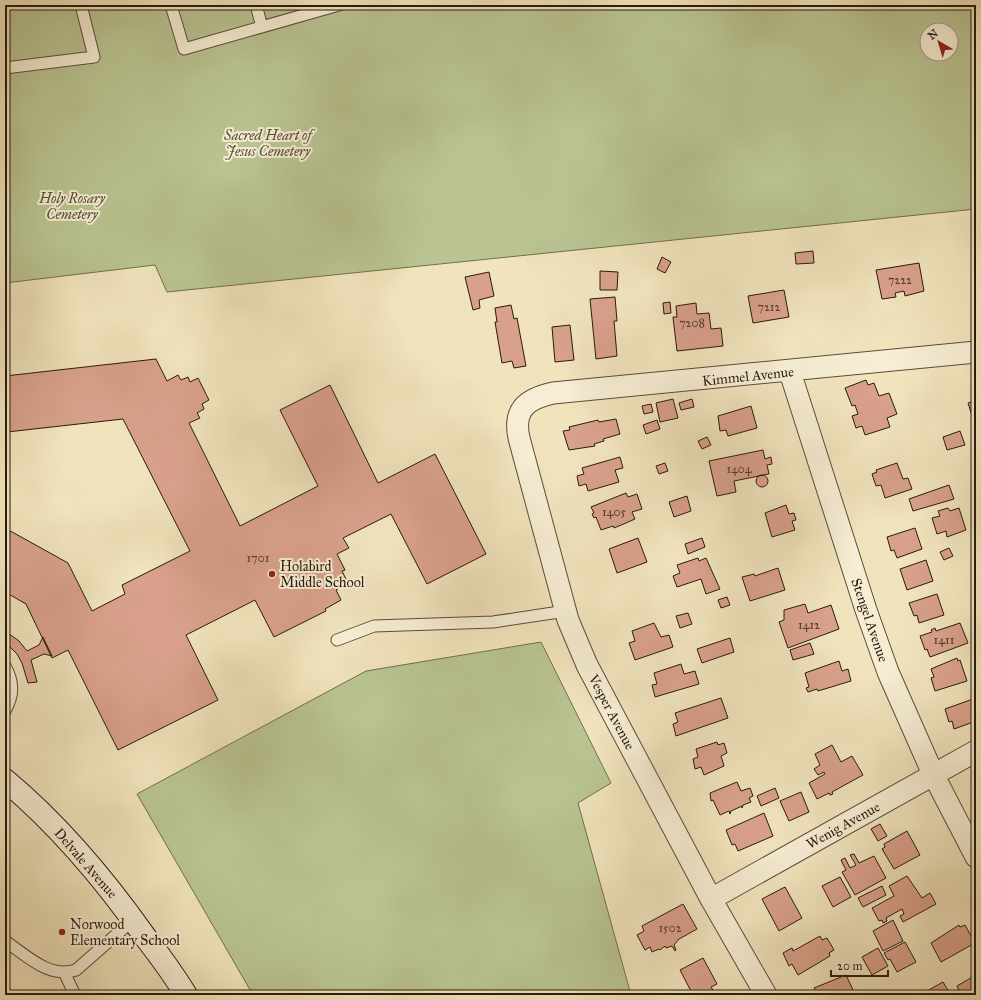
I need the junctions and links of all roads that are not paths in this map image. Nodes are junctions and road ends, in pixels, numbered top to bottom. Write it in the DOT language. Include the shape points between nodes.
graph roads {
  1 [pos="81,5"];
  2 [pos="171,5"];
  3 [pos="256,5"];
  4 [pos="339,5"];
  5 [pos="262,27"];
  6 [pos="5,68"];
  7 [pos="976,352"];
  8 [pos="790,372"];
  9 [pos="523,408"];
  10 [pos="566,611"];
  11 [pos="337,640"];
  12 [pos="5,666"];
  13 [pos="5,711"];
  14 [pos="976,751"];
  15 [pos="933,774"];
  16 [pos="5,780"];
  17 [pos="976,857"];
  18 [pos="711,898"];
  19 [pos="133,920"];
  20 [pos="5,941"];
  21 [pos="66,974"];
  22 [pos="183,994"];
  23 [pos="75,995"];
  24 [pos="766,995"];
  1 -- 6 [label="lane" via="94,57"];
  2 -- 5 [label="lane" via="184,49"];
  3 -- 5 [label="lane"];
  4 -- 5 [label="lane"];
  7 -- 8 [label="street, Kimmel Avenue"];
  8 -- 9 [label="street, Kimmel Avenue" via="553,393 541,396"];
  8 -- 15 [label="street, Stengel Avenue" via="878,644"];
  9 -- 10 [label="street, Vesper Avenue" via="519,413 517,427"];
  10 -- 11 [label="lane" via="493,622 374,626"];
  10 -- 18 [label="street, Vesper Avenue" via="587,665"];
  12 -- 13 [label="lane" via="12,686 11,699"];
  14 -- 15 [label="street, Wenig Avenue"];
  15 -- 17 [label="street, Stengel Avenue"];
  15 -- 18 [label="street, Wenig Avenue"];
  16 -- 19 [label="street, Delvale Avenue" via="28,799 100,876"];
  18 -- 24 [label="street, Vesper Avenue"];
  19 -- 21 [label="lane" via="76,970"];
  19 -- 22 [label="street, Delvale Avenue"];
  20 -- 21 [label="lane" via="46,968"];
  21 -- 23 [label="lane"];
}
